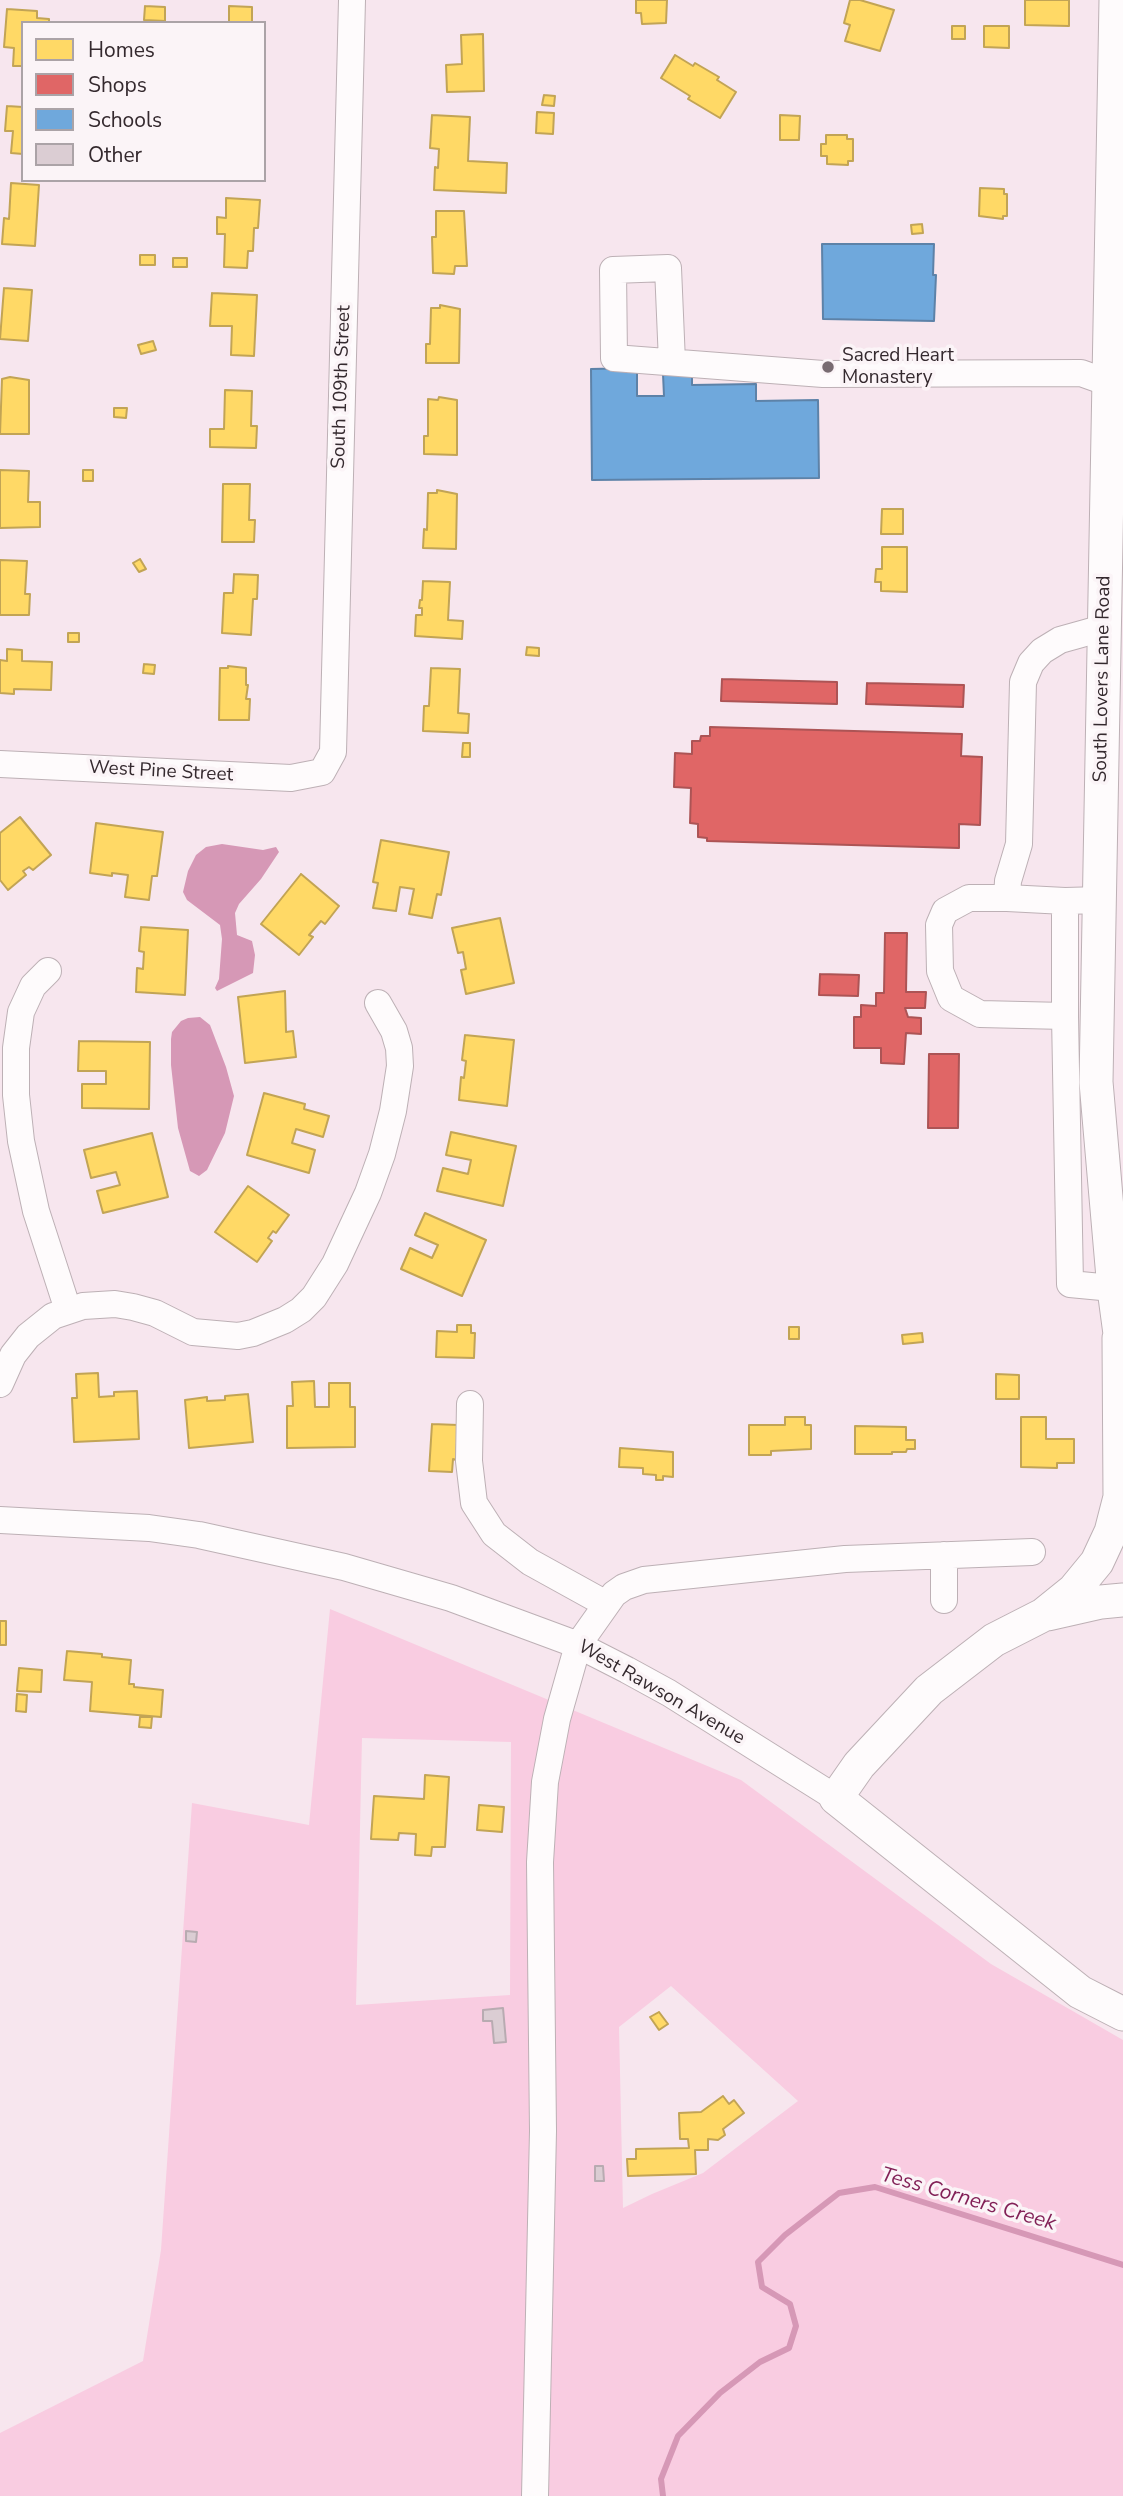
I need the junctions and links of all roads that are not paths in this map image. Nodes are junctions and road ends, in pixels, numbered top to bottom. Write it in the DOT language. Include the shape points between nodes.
graph roads {
  1 [pos="352,0"];
  2 [pos="1116,0"];
  3 [pos="672,362"];
  4 [pos="1116,383"];
  5 [pos="1103,628"];
  6 [pos="0,764"];
  7 [pos="322,772"];
  8 [pos="1007,898"];
  9 [pos="1101,900"];
  10 [pos="1065,901"];
  11 [pos="48,971"];
  12 [pos="378,1003"];
  13 [pos="1065,1016"];
  14 [pos="1119,1289"];
  15 [pos="68,1310"];
  16 [pos="1121,1347"];
  17 [pos="0,1384"];
  18 [pos="470,1404"];
  19 [pos="0,1520"];
  20 [pos="1032,1552"];
  21 [pos="944,1555"];
  22 [pos="944,1600"];
  23 [pos="1123,1600"];
  24 [pos="606,1604"];
  25 [pos="1042,1615"];
  26 [pos="578,1644"];
  27 [pos="836,1798"];
  28 [pos="1123,2014"];
  29 [pos="535,2496"];
  1 -- 7 [label="street, South 109th Street" via="333,752"];
  2 -- 4 [label="main road, South Lovers Lane Road"];
  3 -- 4 [label="street" via="822,374 1081,373"];
  4 -- 5 [label="main road, South Lovers Lane Road"];
  5 -- 8 [label="street" via="1060,640 1042,651 1023,682 1019,844 1007,881"];
  5 -- 9 [label="main road, South Lovers Lane Road"];
  6 -- 7 [label="street, West Pine Street" via="291,778"];
  8 -- 10 [label="street"];
  8 -- 13 [label="street" via="969,898 945,911 939,925 940,971 951,998 980,1014"];
  9 -- 10 [label="street"];
  9 -- 14 [label="main road, South Lovers Lane Road" via="1096,1082"];
  10 -- 13 [label="street"];
  11 -- 15 [label="street" via="28,993 21,1012 16,1095 36,1211"];
  12 -- 15 [label="street" via="399,1048 393,1111 368,1193 335,1264 301,1310 238,1336 193,1332 155,1313 115,1304"];
  13 -- 14 [label="street" via="1070,1284"];
  14 -- 16 [label="main road, South Lovers Lane Road"];
  15 -- 17 [label="street" via="28,1336"];
  16 -- 25 [label="main road, South Lovers Lane Road" via="1120,1497 1111,1532 1097,1562 1074,1590"];
  18 -- 24 [label="street" via="474,1503 494,1534 530,1562"];
  19 -- 26 [label="street, West Rawson Avenue" via="149,1528 268,1549 451,1598"];
  20 -- 21 [label="street"];
  21 -- 22 [label="street"];
  21 -- 24 [label="street" via="845,1559 669,1576 624,1587"];
  23 -- 25 [label="main road"];
  24 -- 26 [label="street"];
  25 -- 27 [label="main road" via="994,1640 929,1690 859,1765"];
  26 -- 27 [label="street, West Rawson Avenue" via="669,1693"];
  26 -- 29 [label="street" via="545,1782 540,1862 543,2131"];
  27 -- 28 [label="main road, West Rawson Avenue" via="1080,1992"];
}
